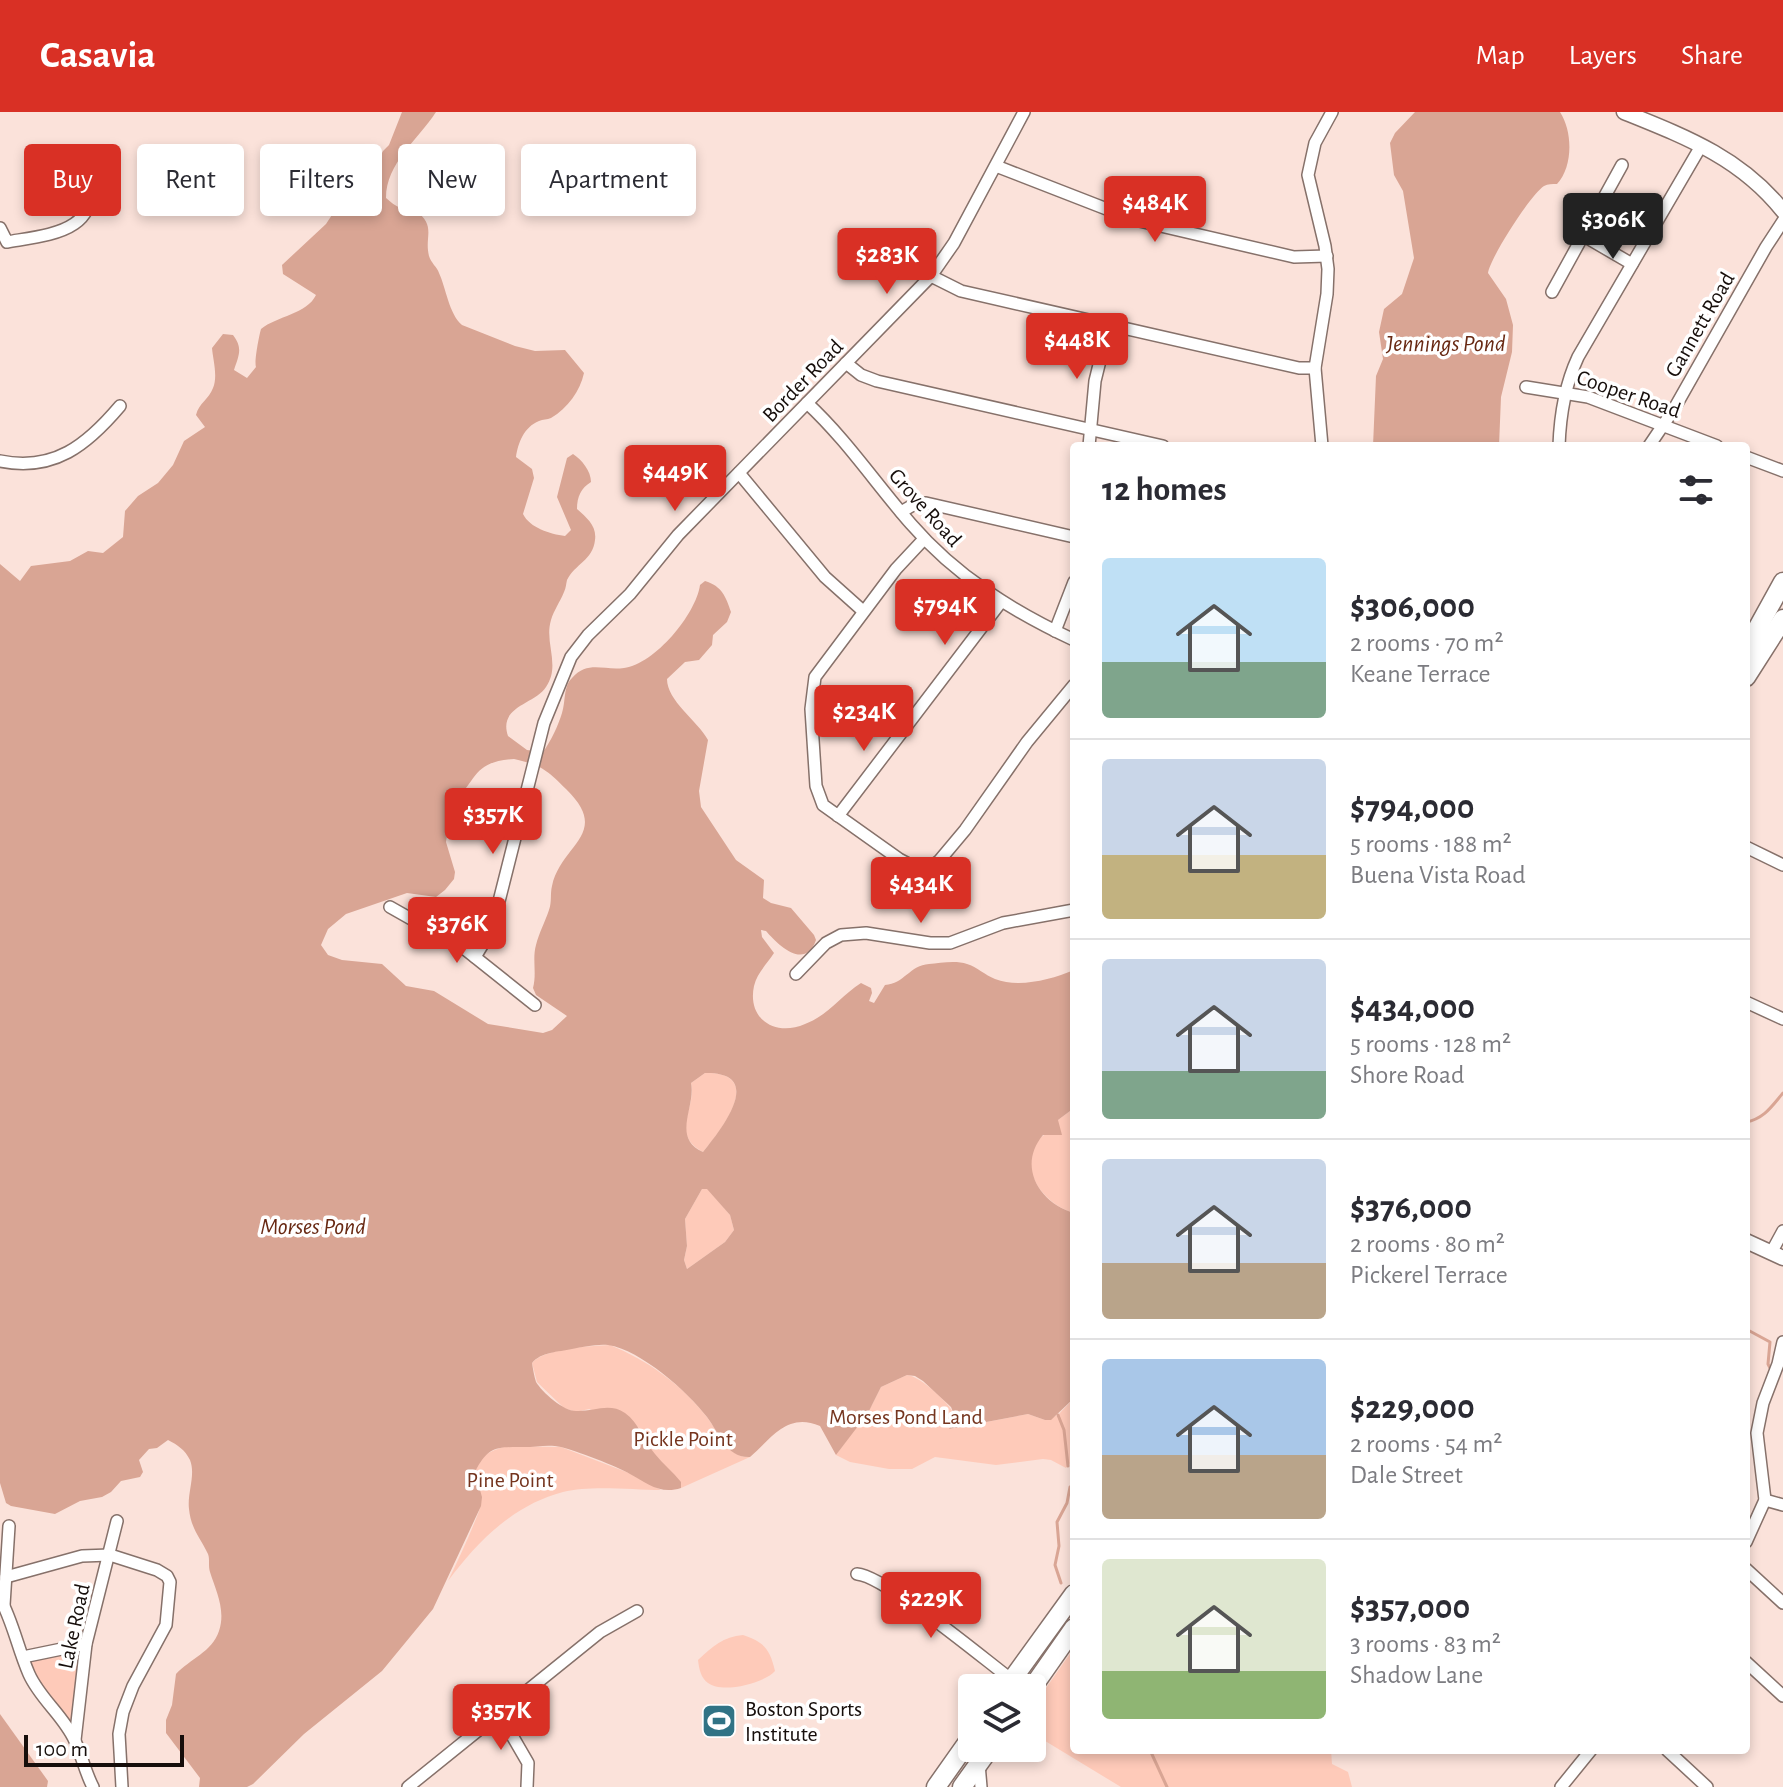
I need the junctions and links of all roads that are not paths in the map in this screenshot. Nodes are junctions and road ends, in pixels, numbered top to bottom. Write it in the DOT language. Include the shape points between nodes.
graph roads {
  1 [pos="1024,112"];
  2 [pos="1332,112"];
  3 [pos="1624,112"];
  4 [pos="1701,146"];
  5 [pos="1622,165"];
  6 [pos="996,166"];
  7 [pos="1783,211"];
  8 [pos="81,216"];
  9 [pos="1783,221"];
  10 [pos="0,228"];
  11 [pos="1584,236"];
  12 [pos="1327,256"];
  13 [pos="1632,264"];
  14 [pos="931,276"];
  15 [pos="1552,292"];
  16 [pos="1109,324"];
  17 [pos="846,363"];
  18 [pos="1315,368"];
  19 [pos="1526,387"];
  20 [pos="1566,391"];
  21 [pos="807,403"];
  22 [pos="120,406"];
  23 [pos="1662,425"];
  24 [pos="1091,429"];
  25 [pos="1089,442"];
  26 [pos="1146,442"];
  27 [pos="1322,442"];
  28 [pos="1559,442"];
  29 [pos="1651,442"];
  30 [pos="1707,442"];
  31 [pos="1750,459"];
  32 [pos="0,461"];
  33 [pos="1783,471"];
  34 [pos="739,473"];
  35 [pos="901,512"];
  36 [pos="1070,536"];
  37 [pos="924,539"];
  38 [pos="1783,582"];
  39 [pos="1070,592"];
  40 [pos="1001,602"];
  41 [pos="863,611"];
  42 [pos="1783,619"];
  43 [pos="1055,631"];
  44 [pos="1070,638"];
  45 [pos="1750,642"];
  46 [pos="1750,671"];
  47 [pos="1070,690"];
  48 [pos="838,816"];
  49 [pos="1750,849"];
  50 [pos="1783,865"];
  51 [pos="390,907"];
  52 [pos="1070,911"];
  53 [pos="475,957"];
  54 [pos="796,974"];
  55 [pos="1750,1004"];
  56 [pos="535,1005"];
  57 [pos="1783,1019"];
  58 [pos="1783,1231"];
  59 [pos="1750,1243"];
  60 [pos="1777,1256"];
  61 [pos="1783,1342"];
  62 [pos="1752,1442"];
  63 [pos="1765,1500"];
  64 [pos="1783,1505"];
  65 [pos="117,1521"];
  66 [pos="9,1526"];
  67 [pos="1750,1533"];
  68 [pos="110,1555"];
  69 [pos="1750,1573"];
  70 [pos="857,1574"];
  71 [pos="6,1577"];
  72 [pos="1070,1600"];
  73 [pos="2,1602"];
  74 [pos="1783,1603"];
  75 [pos="637,1611"];
  76 [pos="1070,1634"];
  77 [pos="86,1644"];
  78 [pos="23,1657"];
  79 [pos="1750,1666"];
  80 [pos="997,1674"];
  81 [pos="1016,1674"];
  82 [pos="1042,1674"];
  83 [pos="1783,1696"];
  84 [pos="499,1713"];
  85 [pos="75,1740"];
  86 [pos="1588,1754"];
  87 [pos="1671,1754"];
  88 [pos="958,1756"];
  89 [pos="979,1762"];
  90 [pos="983,1762"];
  91 [pos="93,1787"];
  92 [pos="122,1787"];
  93 [pos="408,1787"];
  94 [pos="527,1787"];
  95 [pos="936,1787"];
  96 [pos="962,1787"];
  97 [pos="981,1787"];
  98 [pos="1561,1787"];
  99 [pos="1707,1787"];
  1 -- 6 [label="street, Border Road"];
  2 -- 12 [label="street" via="1315,143 1308,175"];
  3 -- 4 [label="street"];
  4 -- 7 [label="street" via="1747,173"];
  4 -- 13 [label="street"];
  5 -- 11 [label="street"];
  6 -- 12 [label="street" via="1153,225 1294,257"];
  6 -- 14 [label="street, Border Road"];
  8 -- 10 [label="street" via="52,234 7,242"];
  9 -- 23 [label="street, Gannett Road"];
  11 -- 13 [label="street"];
  11 -- 15 [label="street"];
  12 -- 18 [label="street" via="1327,294"];
  13 -- 20 [label="street" via="1578,357"];
  14 -- 16 [label="street" via="961,291"];
  14 -- 17 [label="street, Border Road"];
  16 -- 18 [label="street"];
  16 -- 24 [label="street" via="1097,370"];
  17 -- 21 [label="street, Border Road"];
  17 -- 24 [label="street" via="877,381"];
  18 -- 27 [label="street"];
  19 -- 20 [label="street, Cooper Road"];
  20 -- 23 [label="street, Cooper Road"];
  20 -- 28 [label="street"];
  21 -- 34 [label="street, Border Road"];
  21 -- 35 [label="street, Grove Road"];
  22 -- 32 [label="street" via="89,438 59,457 35,464"];
  23 -- 29 [label="street, Gannett Road"];
  23 -- 30 [label="street, Cooper Road"];
  24 -- 25 [label="street"];
  24 -- 26 [label="street"];
  31 -- 33 [label="street"];
  34 -- 41 [label="street" via="825,577"];
  34 -- 53 [label="street, Border Road" via="571,657 537,748 495,918"];
  35 -- 36 [label="street" via="926,503"];
  35 -- 37 [label="street, Grove Road"];
  37 -- 40 [label="street, Grove Road"];
  37 -- 41 [label="street"];
  38 -- 45 [label="highway"];
  39 -- 43 [label="street"];
  40 -- 43 [label="street, Grove Road"];
  40 -- 48 [label="street"];
  41 -- 48 [label="street" via="822,664 811,694 816,786 819,799"];
  42 -- 46 [label="highway"];
  43 -- 44 [label="street, Grove Road"];
  47 -- 48 [label="street" via="965,830 928,869 908,865"];
  49 -- 50 [label="street"];
  51 -- 53 [label="street"];
  52 -- 54 [label="street" via="1003,923 950,943 841,935"];
  53 -- 56 [label="street"];
  55 -- 57 [label="street"];
  58 -- 60 [label="street"];
  59 -- 60 [label="street"];
  61 -- 62 [label="street"];
  62 -- 63 [label="street"];
  63 -- 64 [label="street"];
  63 -- 67 [label="street"];
  65 -- 68 [label="street, Lake Road"];
  66 -- 71 [label="street"];
  68 -- 71 [label="street" via="82,1556"];
  68 -- 77 [label="street, Lake Road"];
  68 -- 92 [label="street" via="157,1570 170,1582 166,1625 123,1712"];
  69 -- 74 [label="street"];
  70 -- 80 [label="street" via="883,1585 941,1625"];
  71 -- 73 [label="street"];
  72 -- 81 [label="highway"];
  73 -- 78 [label="street"];
  75 -- 84 [label="street" via="600,1632"];
  76 -- 82 [label="highway"];
  77 -- 78 [label="street"];
  77 -- 85 [label="street, Lake Road"];
  78 -- 85 [label="street" via="38,1690"];
  79 -- 83 [label="street"];
  84 -- 93 [label="street"];
  84 -- 94 [label="street" via="528,1763"];
  85 -- 91 [label="street"];
  86 -- 98 [label="street"];
  87 -- 99 [label="street"];
  88 -- 95 [label="highway"];
  89 -- 96 [label="highway"];
  90 -- 97 [label="street"];
}
